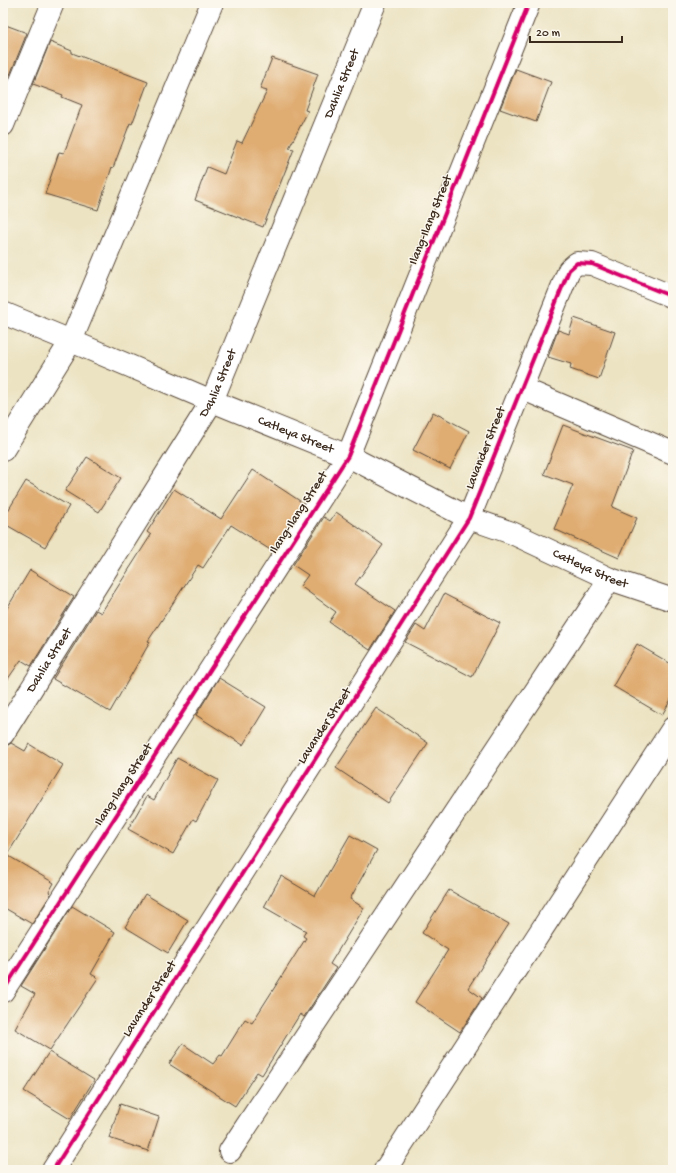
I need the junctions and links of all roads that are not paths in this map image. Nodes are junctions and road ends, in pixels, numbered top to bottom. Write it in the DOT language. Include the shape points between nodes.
graph roads {
  1 [pos="53,3"];
  2 [pos="212,3"];
  3 [pos="375,3"];
  4 [pos="529,3"];
  5 [pos="3,125"];
  6 [pos="673,296"];
  7 [pos="3,313"];
  8 [pos="71,341"];
  9 [pos="521,388"];
  10 [pos="212,401"];
  11 [pos="3,450"];
  12 [pos="673,453"];
  13 [pos="348,456"];
  14 [pos="469,518"];
  15 [pos="610,579"];
  16 [pos="673,600"];
  17 [pos="673,728"];
  18 [pos="3,734"];
  19 [pos="3,991"];
  20 [pos="230,1151"];
  21 [pos="53,1170"];
  22 [pos="385,1170"];
  1 -- 5 [label="street"];
  2 -- 8 [label="street"];
  3 -- 10 [label="street, Dahlia Street"];
  4 -- 13 [label="street, Ilang-Ilang Street"];
  6 -- 9 [label="street, Lavander Street" via="592,264 577,263 569,270"];
  7 -- 8 [label="street, Catleya Street"];
  8 -- 10 [label="street, Catleya Street"];
  8 -- 11 [label="street"];
  9 -- 12 [label="street"];
  9 -- 14 [label="street, Lavander Street"];
  10 -- 13 [label="street, Catleya Street"];
  10 -- 18 [label="street, Dahlia Street"];
  13 -- 14 [label="street, Catleya Street"];
  13 -- 19 [label="street, Ilang-Ilang Street"];
  14 -- 15 [label="street, Catleya Street" via="512,533"];
  14 -- 21 [label="street, Lavander Street"];
  15 -- 16 [label="street, Catleya Street"];
  15 -- 20 [label="street"];
  17 -- 22 [label="street"];
}
